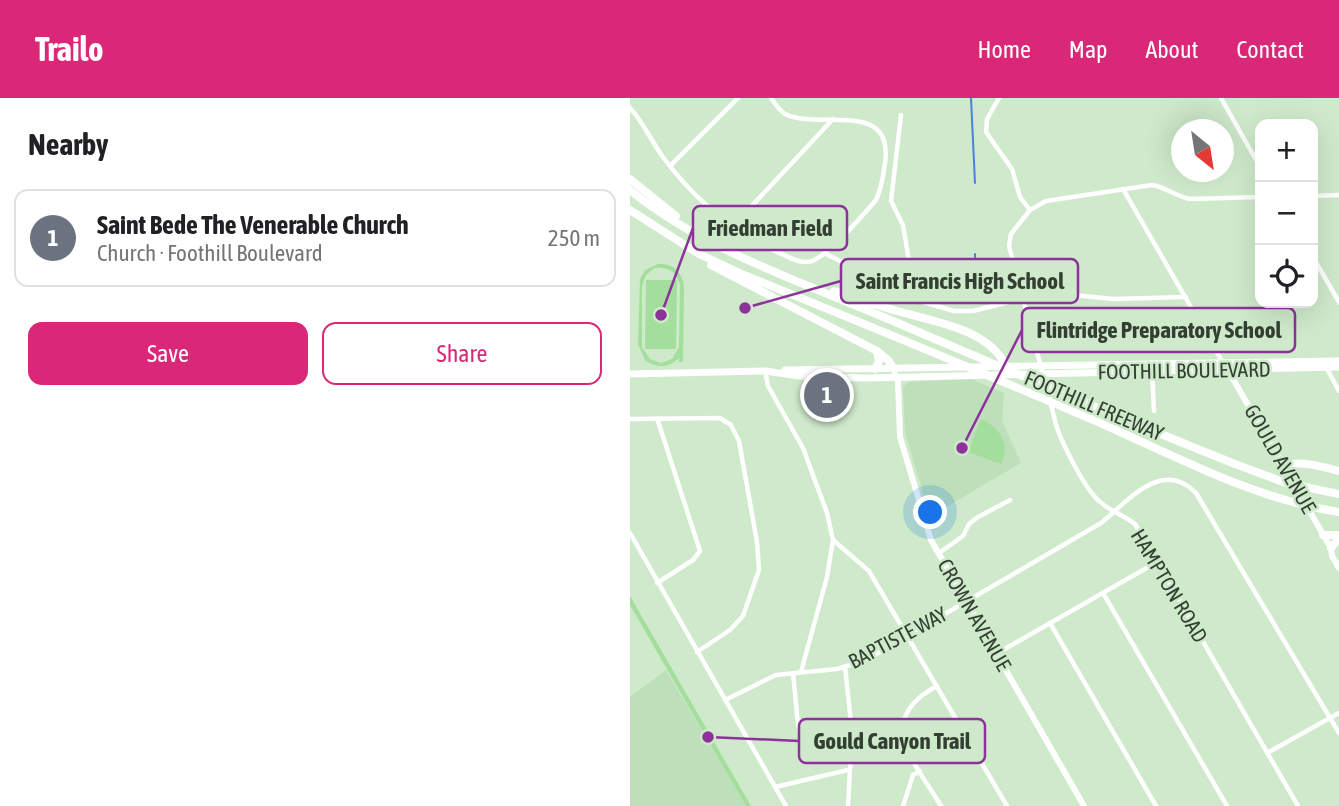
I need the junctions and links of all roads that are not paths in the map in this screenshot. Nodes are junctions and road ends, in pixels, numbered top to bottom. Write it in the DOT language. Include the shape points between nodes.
graph roads {
  1 [pos="738,98"];
  2 [pos="771,98"];
  3 [pos="999,98"];
  4 [pos="1221,98"];
  5 [pos="630,108"];
  6 [pos="901,115"];
  7 [pos="833,119"];
  8 [pos="1255,158"];
  9 [pos="670,166"];
  10 [pos="630,179"];
  11 [pos="1123,188"];
  12 [pos="630,190"];
  13 [pos="879,195"];
  14 [pos="1339,195"];
  15 [pos="1318,196"];
  16 [pos="1255,197"];
  17 [pos="891,201"];
  18 [pos="630,209"];
  19 [pos="1030,210"];
  20 [pos="734,225"];
  21 [pos="703,237"];
  22 [pos="677,242"];
  23 [pos="824,253"];
  24 [pos="1318,266"];
  25 [pos="788,277"];
  26 [pos="904,291"];
  27 [pos="1186,297"];
  28 [pos="1022,298"];
  29 [pos="1339,302"];
  30 [pos="877,351"];
  31 [pos="1339,361"];
  32 [pos="1323,364"];
  33 [pos="1225,366"];
  34 [pos="1339,367"];
  35 [pos="1152,368"];
  36 [pos="875,369"];
  37 [pos="1041,369"];
  38 [pos="1007,370"];
  39 [pos="765,371"];
  40 [pos="778,372"];
  41 [pos="895,373"];
  42 [pos="630,374"];
  43 [pos="1339,391"];
  44 [pos="1154,411"];
  45 [pos="657,418"];
  46 [pos="630,419"];
  47 [pos="1285,468"];
  48 [pos="1339,471"];
  49 [pos="1339,494"];
  50 [pos="1010,500"];
  51 [pos="1114,510"];
  52 [pos="1339,512"];
  53 [pos="630,533"];
  54 [pos="1324,535"];
  55 [pos="1339,537"];
  56 [pos="833,540"];
  57 [pos="1335,552"];
  58 [pos="939,553"];
  59 [pos="1157,562"];
  60 [pos="1339,568"];
  61 [pos="657,583"];
  62 [pos="1102,593"];
  63 [pos="966,601"];
  64 [pos="1050,623"];
  65 [pos="907,635"];
  66 [pos="697,652"];
  67 [pos="996,654"];
  68 [pos="845,667"];
  69 [pos="801,672"];
  70 [pos="793,673"];
  71 [pos="937,686"];
  72 [pos="725,700"];
  73 [pos="1339,713"];
  74 [pos="1330,718"];
  75 [pos="801,733"];
  76 [pos="1339,733"];
  77 [pos="1267,753"];
  78 [pos="848,770"];
  79 [pos="920,771"];
  80 [pos="775,787"];
  81 [pos="786,806"];
  82 [pos="848,806"];
  83 [pos="903,806"];
  84 [pos="940,806"];
  85 [pos="1007,806"];
  86 [pos="1084,806"];
  87 [pos="1156,806"];
  88 [pos="1227,806"];
  89 [pos="1298,806"];
  1 -- 9 [label="street"];
  2 -- 7 [label="street" via="788,115"];
  3 -- 19 [label="street" via="986,132 1012,169 1020,197"];
  4 -- 8 [label="street"];
  5 -- 9 [label="street"];
  6 -- 17 [label="street"];
  7 -- 13 [label="street" via="867,121 881,134 886,157"];
  7 -- 20 [label="street"];
  9 -- 20 [label="street" via="711,211"];
  10 -- 21 [label="highway"];
  11 -- 16 [label="street" via="1161,187 1190,198"];
  11 -- 19 [label="street" via="1054,198"];
  11 -- 27 [label="street, GOULD AVENUE"];
  12 -- 21 [label="highway, FOOTHILL FREEWAY"];
  13 -- 17 [label="street"];
  13 -- 23 [label="street"];
  14 -- 15 [label="street"];
  17 -- 26 [label="street" via="903,225 911,273"];
  18 -- 22 [label="highway, FOOTHILL FREEWAY"];
  19 -- 28 [label="street, HAMPTON ROAD" via="1009,240"];
  20 -- 23 [label="street" via="765,246 801,261 810,262"];
  21 -- 25 [label="highway, FOOTHILL FREEWAY"];
  22 -- 30 [label="highway" via="720,271"];
  22 -- 52 [label="highway, FOOTHILL FREEWAY" via="1224,478 1277,499"];
  23 -- 26 [label="street"];
  24 -- 29 [label="street"];
  25 -- 38 [label="highway" via="962,330 991,348"];
  25 -- 49 [label="highway, FOOTHILL FREEWAY" via="1286,484"];
  26 -- 28 [label="street" via="935,306 965,312"];
  27 -- 28 [label="street"];
  27 -- 33 [label="street, GOULD AVENUE"];
  28 -- 37 [label="street, HAMPTON ROAD"];
  30 -- 36 [label="highway"];
  30 -- 41 [label="highway"];
  31 -- 32 [label="main road, FOOTHILL BOULEVARD"];
  32 -- 33 [label="main road, FOOTHILL BOULEVARD"];
  32 -- 34 [label="main road, FOOTHILL BOULEVARD"];
  32 -- 43 [label="street"];
  33 -- 35 [label="main road, FOOTHILL BOULEVARD"];
  33 -- 47 [label="street, GOULD AVENUE"];
  35 -- 37 [label="main road, FOOTHILL BOULEVARD"];
  35 -- 44 [label="street"];
  36 -- 40 [label="main road, FOOTHILL BOULEVARD"];
  36 -- 41 [label="main road, FOOTHILL BOULEVARD"];
  37 -- 38 [label="main road, FOOTHILL BOULEVARD"];
  37 -- 51 [label="street, HAMPTON ROAD" via="1066,448 1093,495"];
  38 -- 41 [label="main road, FOOTHILL BOULEVARD"];
  39 -- 40 [label="main road, FOOTHILL BOULEVARD"];
  39 -- 42 [label="main road, FOOTHILL BOULEVARD"];
  39 -- 56 [label="street" via="768,386 803,448"];
  40 -- 41 [label="main road, FOOTHILL BOULEVARD" via="800,376"];
  41 -- 58 [label="street, CROWN AVENUE" via="900,437"];
  45 -- 46 [label="street"];
  45 -- 61 [label="street" via="700,551 694,560"];
  45 -- 66 [label="street" via="713,417 733,428 757,542 759,570 743,616"];
  47 -- 48 [label="highway" via="1297,463"];
  47 -- 54 [label="street, GOULD AVENUE"];
  50 -- 58 [label="street" via="978,517 963,536"];
  51 -- 59 [label="street, HAMPTON ROAD" via="1135,524"];
  51 -- 63 [label="street, BAPTISTE WAY" via="1101,523"];
  51 -- 74 [label="street, BAPTISTE WAY" via="1155,482 1177,479 1188,484"];
  53 -- 61 [label="street"];
  54 -- 55 [label="highway"];
  54 -- 57 [label="street, GOULD AVENUE"];
  55 -- 57 [label="highway"];
  56 -- 65 [label="street" via="869,571"];
  56 -- 69 [label="street"];
  57 -- 60 [label="street, GOULD AVENUE" via="1332,556"];
  58 -- 63 [label="street, CROWN AVENUE"];
  59 -- 62 [label="street"];
  59 -- 77 [label="street, HAMPTON ROAD"];
  61 -- 66 [label="street"];
  62 -- 64 [label="street"];
  62 -- 88 [label="street"];
  63 -- 65 [label="street, BAPTISTE WAY"];
  63 -- 67 [label="street, CROWN AVENUE"];
  64 -- 67 [label="street"];
  64 -- 87 [label="street"];
  65 -- 68 [label="street, BAPTISTE WAY"];
  65 -- 71 [label="street"];
  66 -- 72 [label="street"];
  67 -- 86 [label="street, CROWN AVENUE"];
  68 -- 69 [label="street, BAPTISTE WAY"];
  68 -- 78 [label="street" via="852,732"];
  69 -- 70 [label="street, BAPTISTE WAY"];
  70 -- 72 [label="street, BAPTISTE WAY" via="766,679"];
  70 -- 75 [label="street"];
  71 -- 79 [label="street" via="912,703 902,721 905,743"];
  71 -- 85 [label="street"];
  72 -- 80 [label="street"];
  73 -- 74 [label="street"];
  74 -- 76 [label="street"];
  74 -- 77 [label="street"];
  77 -- 89 [label="street, HAMPTON ROAD"];
  78 -- 80 [label="street"];
  78 -- 82 [label="street"];
  79 -- 83 [label="street" via="913,775"];
  79 -- 84 [label="street"];
  80 -- 81 [label="street"];
}
